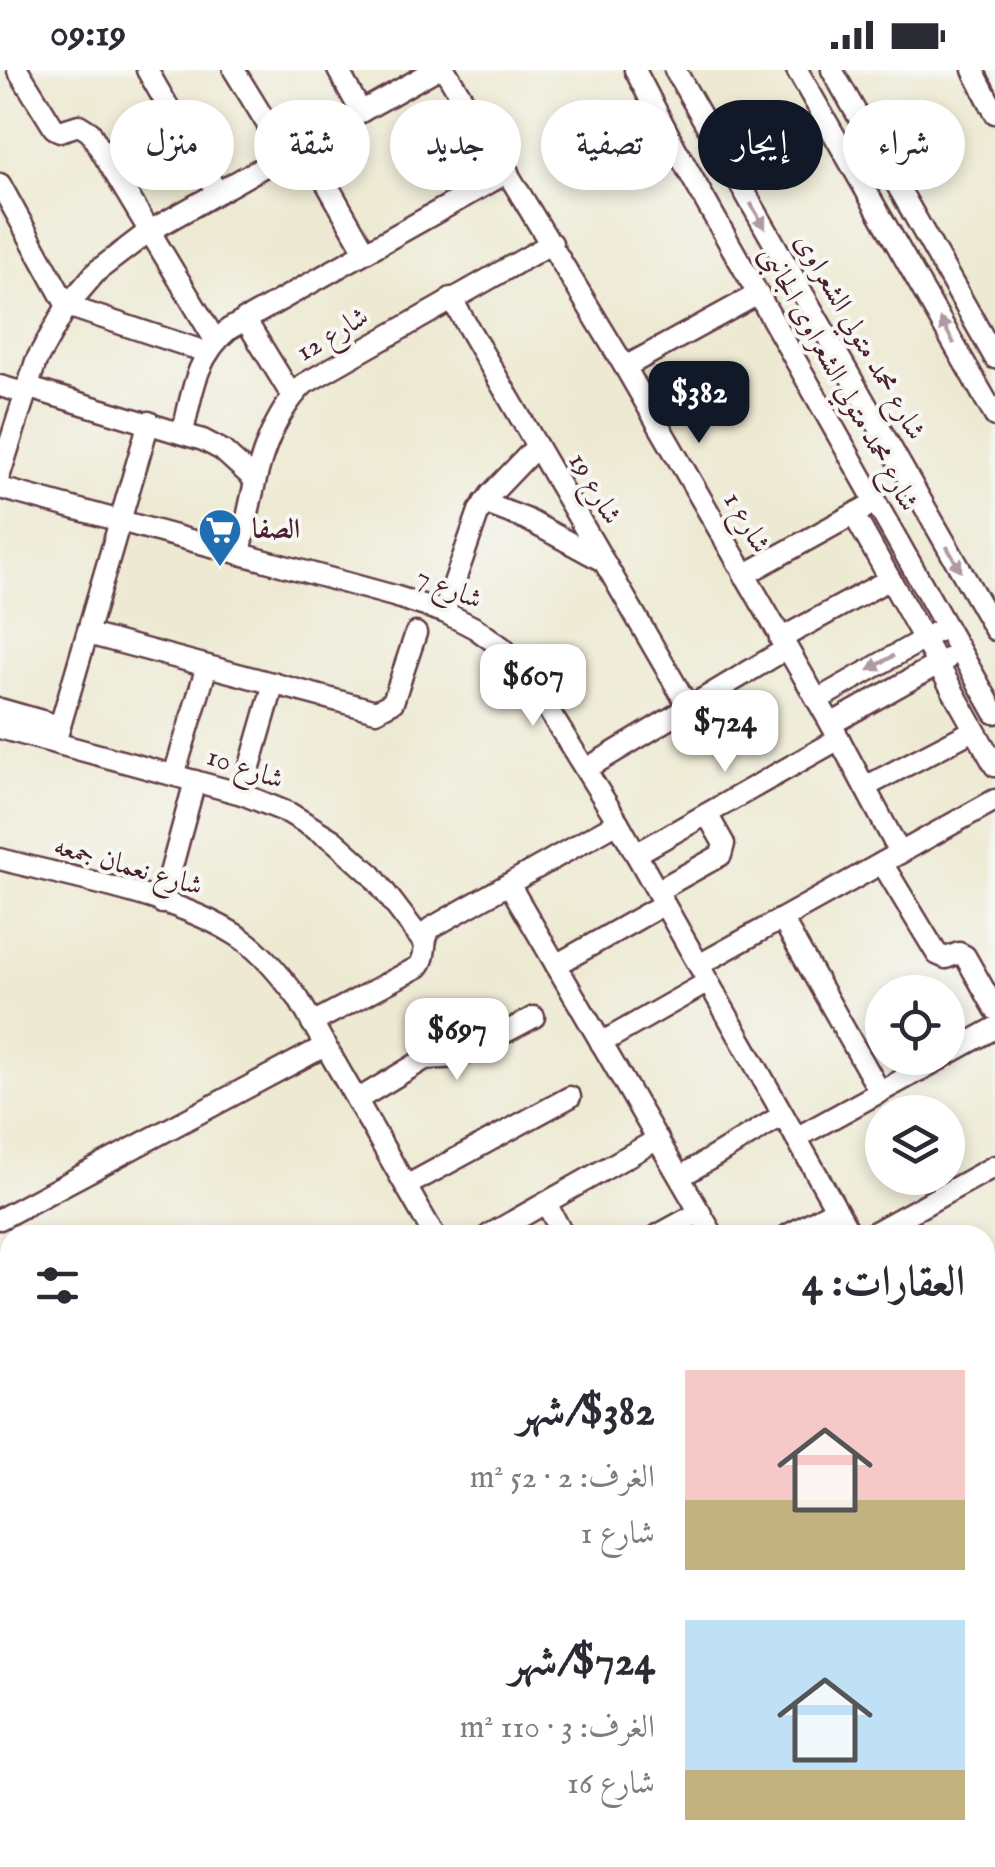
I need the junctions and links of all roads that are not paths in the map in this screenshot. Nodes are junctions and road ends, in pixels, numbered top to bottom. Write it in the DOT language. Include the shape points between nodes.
graph roads {
  1 [pos="18,70"];
  2 [pos="234,70"];
  3 [pos="338,70"];
  4 [pos="435,70"];
  5 [pos="445,70"];
  6 [pos="635,70"];
  7 [pos="675,70"];
  8 [pos="797,70"];
  9 [pos="832,70"];
  10 [pos="973,70"];
  11 [pos="150,71"];
  12 [pos="354,100"];
  13 [pos="464,100"];
  14 [pos="254,103"];
  15 [pos="370,107"];
  16 [pos="995,113"];
  17 [pos="254,172"];
  18 [pos="0,184"];
  19 [pos="330,190"];
  20 [pos="476,190"];
  21 [pos="519,190"];
  22 [pos="218,192"];
  23 [pos="148,232"];
  24 [pos="928,240"];
  25 [pos="552,243"];
  26 [pos="366,252"];
  27 [pos="904,253"];
  28 [pos="758,294"];
  29 [pos="451,298"];
  30 [pos="67,306"];
  31 [pos="245,319"];
  32 [pos="210,346"];
  33 [pos="995,358"];
  34 [pos="625,367"];
  35 [pos="0,386"];
  36 [pos="25,390"];
  37 [pos="292,396"];
  38 [pos="995,416"];
  39 [pos="149,422"];
  40 [pos="182,432"];
  41 [pos="537,446"];
  42 [pos="1,467"];
  43 [pos="255,480"];
  44 [pos="0,488"];
  45 [pos="484,502"];
  46 [pos="876,502"];
  47 [pos="854,514"];
  48 [pos="120,521"];
  49 [pos="240,554"];
  50 [pos="604,562"];
  51 [pos="744,575"];
  52 [pos="890,578"];
  53 [pos="444,612"];
  54 [pos="946,626"];
  55 [pos="995,630"];
  56 [pos="88,634"];
  57 [pos="416,634"];
  58 [pos="924,639"];
  59 [pos="783,644"];
  60 [pos="960,652"];
  61 [pos="938,664"];
  62 [pos="206,666"];
  63 [pos="274,684"];
  64 [pos="817,700"];
  65 [pos="689,708"];
  66 [pos="0,709"];
  67 [pos="995,712"];
  68 [pos="0,728"];
  69 [pos="974,730"];
  70 [pos="835,731"];
  71 [pos="58,735"];
  72 [pos="995,766"];
  73 [pos="586,770"];
  74 [pos="174,775"];
  75 [pos="196,781"];
  76 [pos="865,787"];
  77 [pos="242,794"];
  78 [pos="995,800"];
  79 [pos="707,814"];
  80 [pos="618,822"];
  81 [pos="636,854"];
  82 [pos="891,858"];
  83 [pos="0,859"];
  84 [pos="509,884"];
  85 [pos="660,898"];
  86 [pos="162,903"];
  87 [pos="782,919"];
  88 [pos="424,943"];
  89 [pos="556,966"];
  90 [pos="703,974"];
  91 [pos="995,1009"];
  92 [pos="534,1017"];
  93 [pos="312,1023"];
  94 [pos="995,1028"];
  95 [pos="601,1043"];
  96 [pos="965,1045"];
  97 [pos="325,1046"];
  98 [pos="911,1075"];
  99 [pos="880,1092"];
  100 [pos="570,1097"];
  101 [pos="356,1100"];
  102 [pos="783,1115"];
  103 [pos="796,1138"];
  104 [pos="658,1139"];
  105 [pos="995,1166"];
  106 [pos="680,1176"];
  107 [pos="406,1186"];
  108 [pos="546,1203"];
  109 [pos="836,1208"];
  110 [pos="700,1212"];
  111 [pos="0,1218"];
  112 [pos="428,1225"];
  113 [pos="507,1225"];
  114 [pos="558,1225"];
  115 [pos="676,1225"];
  116 [pos="707,1225"];
  117 [pos="806,1225"];
  118 [pos="845,1225"];
  119 [pos="888,1225"];
  1 -- 23 [label="street" via="54,128 87,129"];
  2 -- 14 [label="street"];
  3 -- 12 [label="street"];
  4 -- 15 [label="street"];
  5 -- 13 [label="street, شارع 1"];
  6 -- 28 [label="street, شارع محمد متولي الشعراوى الجانبى"];
  7 -- 55 [label="street, شارع محمد متولي الشعراوى, one-way"];
  8 -- 27 [label="street"];
  9 -- 24 [label="street"];
  10 -- 16 [label="street"];
  11 -- 22 [label="street"];
  17 -- 22 [label="street"];
  18 -- 30 [label="street"];
  19 -- 26 [label="street"];
  20 -- 26 [label="street"];
  21 -- 25 [label="street, شارع 1"];
  22 -- 23 [label="street"];
  23 -- 30 [label="street"];
  23 -- 32 [label="street"];
  24 -- 27 [label="street"];
  24 -- 33 [label="street"];
  25 -- 29 [label="street, شارع 12"];
  25 -- 34 [label="street, شارع 1"];
  26 -- 31 [label="street"];
  38 -- 27 [label="street, one-way"];
  28 -- 34 [label="street"];
  28 -- 46 [label="street, شارع محمد متولي الشعراوى الجانبى"];
  29 -- 37 [label="street, شارع 12" via="326,369"];
  29 -- 41 [label="street, شارع 19"];
  30 -- 32 [label="street"];
  30 -- 36 [label="street"];
  31 -- 32 [label="street"];
  31 -- 37 [label="street"];
  32 -- 40 [label="street"];
  34 -- 51 [label="street, شارع 1"];
  35 -- 36 [label="street"];
  36 -- 39 [label="street"];
  36 -- 42 [label="street"];
  37 -- 43 [label="street, شارع 12"];
  39 -- 40 [label="street"];
  39 -- 48 [label="street"];
  40 -- 43 [label="street" via="222,450"];
  41 -- 45 [label="street"];
  41 -- 50 [label="street, شارع 19"];
  43 -- 49 [label="street, شارع 12"];
  44 -- 48 [label="street, شارع 7"];
  45 -- 50 [label="street"];
  45 -- 53 [label="street"];
  46 -- 47 [label="street"];
  46 -- 54 [label="street, شارع محمد متولي الشعراوى الجانبى"];
  47 -- 51 [label="street"];
  47 -- 52 [label="street"];
  48 -- 49 [label="street, شارع 7"];
  48 -- 56 [label="street"];
  49 -- 53 [label="street, شارع 7"];
  50 -- 65 [label="street, شارع 19"];
  51 -- 59 [label="street, شارع 1"];
  52 -- 58 [label="street"];
  52 -- 59 [label="street"];
  53 -- 73 [label="street, شارع 7" via="503,648"];
  54 -- 58 [label="street"];
  54 -- 60 [label="street, شارع محمد متولي الشعراوى الجانبى"];
  56 -- 62 [label="street"];
  56 -- 71 [label="street"];
  57 -- 63 [label="street" via="393,702 383,710"];
  58 -- 61 [label="street"];
  58 -- 64 [label="street, one-way"];
  59 -- 64 [label="street, شارع 1"];
  59 -- 65 [label="street"];
  60 -- 61 [label="street"];
  60 -- 67 [label="street, شارع محمد متولي الشعراوى الجانبى"];
  61 -- 69 [label="street"];
  61 -- 70 [label="street"];
  62 -- 63 [label="street"];
  62 -- 74 [label="street"];
  63 -- 77 [label="street"];
  64 -- 70 [label="street, شارع 1"];
  65 -- 73 [label="street"];
  66 -- 71 [label="street"];
  68 -- 71 [label="street, شارع 10"];
  69 -- 72 [label="street"];
  69 -- 76 [label="street"];
  70 -- 76 [label="street, شارع 1"];
  70 -- 79 [label="street"];
  71 -- 74 [label="street, شارع 10"];
  73 -- 80 [label="street, شارع 7"];
  74 -- 75 [label="street, شارع 10"];
  75 -- 77 [label="street, شارع 10"];
  75 -- 86 [label="street"];
  76 -- 82 [label="street, شارع 1"];
  77 -- 88 [label="street, شارع 10" via="289,813 343,848 389,894"];
  78 -- 82 [label="street"];
  79 -- 81 [label="street"];
  79 -- 85 [label="street" via="724,844 722,855"];
  80 -- 81 [label="street, شارع 7"];
  80 -- 84 [label="street"];
  81 -- 85 [label="street, شارع 7"];
  82 -- 87 [label="street"];
  82 -- 91 [label="street, شارع 1" via="937,954 965,956"];
  83 -- 86 [label="street, شارع نعمان جمعه"];
  84 -- 88 [label="street" via="431,928"];
  84 -- 89 [label="street"];
  85 -- 89 [label="street"];
  85 -- 90 [label="street, شارع 7"];
  86 -- 93 [label="street, شارع نعمان جمعه" via="241,938 272,965"];
  87 -- 90 [label="street"];
  87 -- 99 [label="street"];
  88 -- 93 [label="street" via="418,966"];
  89 -- 95 [label="street"];
  90 -- 95 [label="street"];
  90 -- 102 [label="street, شارع 7"];
  92 -- 101 [label="street" via="460,1057 425,1059"];
  93 -- 97 [label="street, شارع نعمان جمعه"];
  94 -- 96 [label="street"];
  95 -- 104 [label="street"];
  97 -- 101 [label="street, شارع نعمان جمعه"];
  97 -- 111 [label="street"];
  98 -- 99 [label="street"];
  99 -- 103 [label="street"];
  100 -- 107 [label="street"];
  101 -- 107 [label="street, شارع نعمان جمعه"];
  102 -- 103 [label="street, شارع 7"];
  102 -- 106 [label="street"];
  103 -- 109 [label="street, شارع 7"];
  104 -- 106 [label="street"];
  104 -- 108 [label="street"];
  105 -- 119 [label="street"];
  106 -- 110 [label="street"];
  107 -- 112 [label="street, شارع نعمان جمعه"];
  108 -- 113 [label="street"];
  108 -- 114 [label="street"];
  109 -- 117 [label="street"];
  109 -- 118 [label="street, شارع 7"];
  110 -- 115 [label="street"];
  110 -- 116 [label="street"];
}
